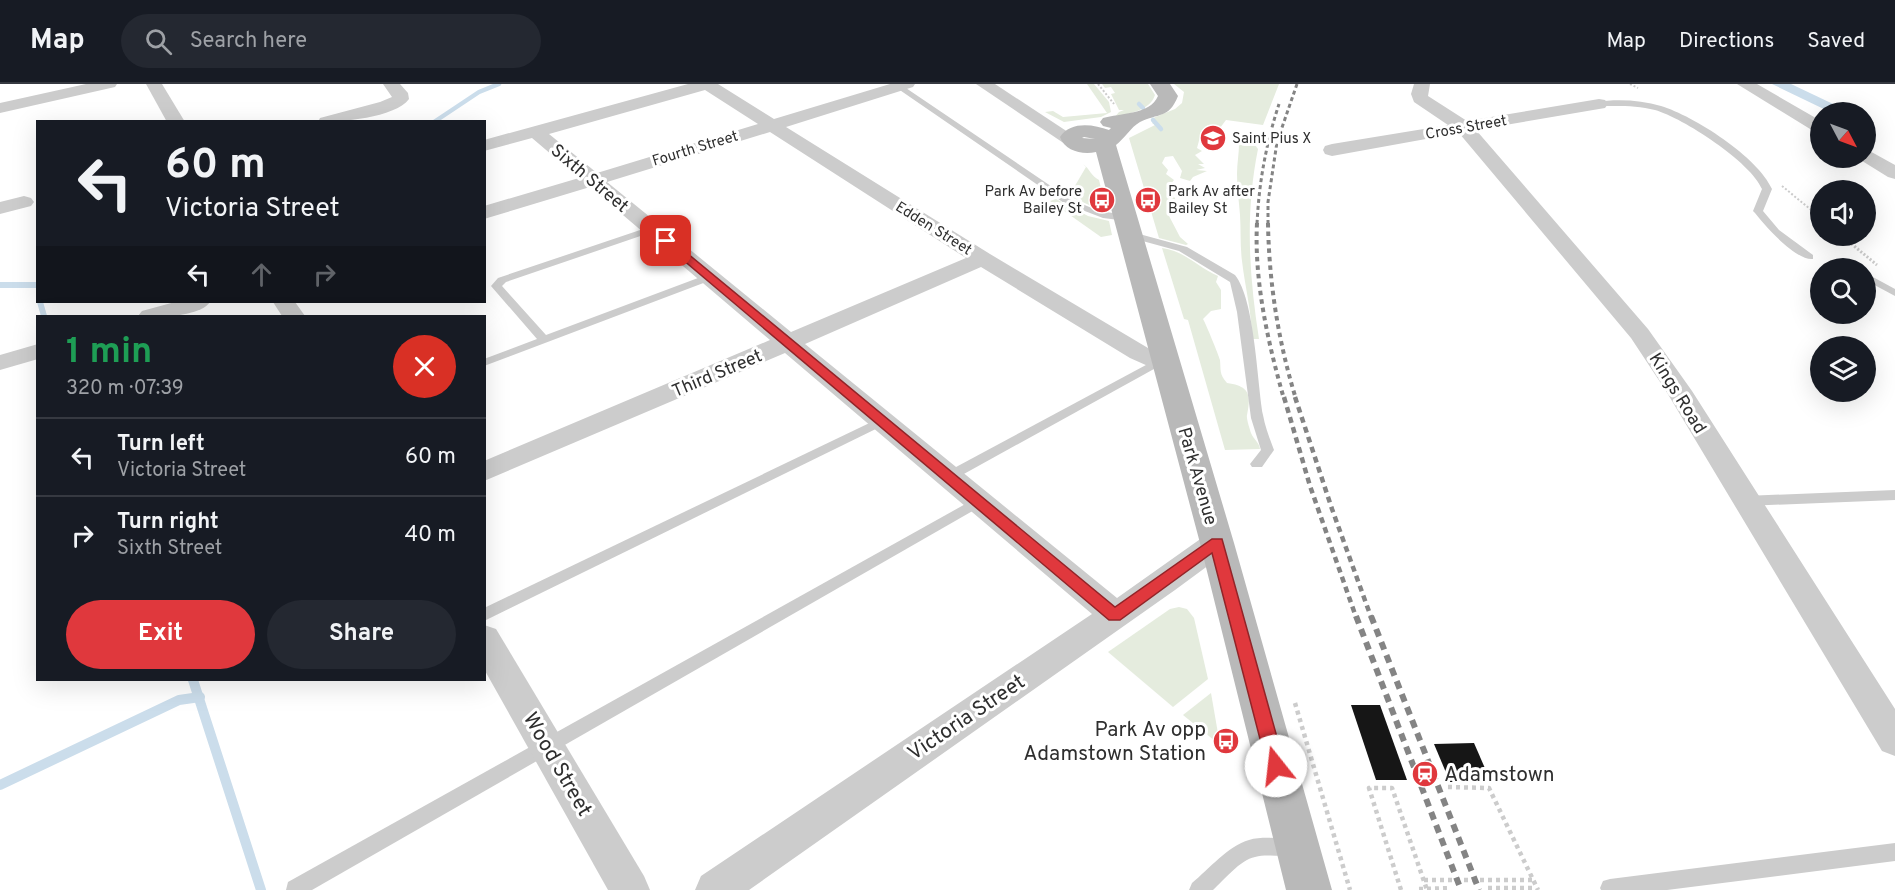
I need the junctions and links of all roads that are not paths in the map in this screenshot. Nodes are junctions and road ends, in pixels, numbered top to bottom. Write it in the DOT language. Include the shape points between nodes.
graph roads {
  1 [pos="109,84"];
  2 [pos="154,84"];
  3 [pos="391,84"];
  4 [pos="707,84"];
  5 [pos="984,84"];
  6 [pos="1160,84"];
  7 [pos="1422,84"];
  8 [pos="1745,84"];
  9 [pos="900,85"];
  10 [pos="1599,104"];
  11 [pos="0,108"];
  12 [pos="175,120"];
  13 [pos="334,120"];
  14 [pos="1810,122"];
  15 [pos="771,125"];
  16 [pos="1463,127"];
  17 [pos="536,132"];
  18 [pos="1094,143"];
  19 [pos="486,145"];
  20 [pos="1332,150"];
  21 [pos="1876,160"];
  22 [pos="1892,169"];
  23 [pos="593,180"];
  24 [pos="24,202"];
  25 [pos="0,208"];
  26 [pos="486,212"];
  27 [pos="1129,226"];
  28 [pos="652,229"];
  29 [pos="1809,257"];
  30 [pos="982,259"];
  31 [pos="710,277"];
  32 [pos="1876,282"];
  33 [pos="1895,293"];
  34 [pos="196,303"];
  35 [pos="154,315"];
  36 [pos="544,340"];
  37 [pos="788,343"];
  38 [pos="36,352"];
  39 [pos="486,362"];
  40 [pos="0,363"];
  41 [pos="1162,364"];
  42 [pos="882,421"];
  43 [pos="1257,464"];
  44 [pos="486,471"];
  45 [pos="948,477"];
  46 [pos="1895,495"];
  47 [pos="1745,501"];
  48 [pos="978,502"];
  49 [pos="1217,543"];
  50 [pos="486,614"];
  51 [pos="1115,615"];
  52 [pos="486,641"];
  53 [pos="1895,740"];
  54 [pos="548,747"];
  55 [pos="1297,847"];
  56 [pos="1895,852"];
  57 [pos="1610,888"];
  58 [pos="295,889"];
  59 [pos="630,890"];
  60 [pos="715,890"];
  61 [pos="1199,890"];
  62 [pos="1309,890"];
  1 -- 11 [label="street"];
  2 -- 12 [label="street"];
  3 -- 13 [label="street" via="401,99"];
  4 -- 15 [label="street, Edden Street"];
  4 -- 17 [label="street"];
  5 -- 18 [label="street" via="1040,120"];
  6 -- 18 [label="main road" via="1167,101"];
  7 -- 16 [label="street, Kings Road" via="1420,98"];
  8 -- 14 [label="street"];
  9 -- 15 [label="street, Fourth Street"];
  9 -- 27 [label="lane" via="1067,201"];
  10 -- 16 [label="street, Cross Street"];
  10 -- 29 [label="lane" via="1632,103 1663,109 1719,144 1761,177 1767,189 1758,211 1776,232"];
  15 -- 23 [label="street, Fourth Street"];
  15 -- 30 [label="street, Edden Street"];
  16 -- 20 [label="street, Cross Street"];
  16 -- 47 [label="street, Kings Road" via="1640,334"];
  17 -- 19 [label="street"];
  17 -- 23 [label="street, Sixth Street"];
  18 -- 27 [label="main road, Park Avenue"];
  21 -- 22 [label="street"];
  23 -- 26 [label="street, Fourth Street"];
  23 -- 28 [label="street, Sixth Street"];
  24 -- 25 [label="street"];
  27 -- 41 [label="main road, Park Avenue"];
  27 -- 43 [label="lane" via="1183,249 1235,282 1243,312 1257,418 1268,450"];
  28 -- 31 [label="street, Sixth Street"];
  28 -- 36 [label="lane" via="502,280 496,286"];
  30 -- 37 [label="street, Third Street"];
  30 -- 41 [label="street, Edden Street"];
  31 -- 36 [label="lane"];
  31 -- 37 [label="street, Sixth Street"];
  32 -- 33 [label="lane"];
  34 -- 35 [label="street"];
  36 -- 39 [label="lane"];
  37 -- 42 [label="street, Sixth Street"];
  37 -- 44 [label="street, Third Street"];
  38 -- 40 [label="street"];
  41 -- 45 [label="lane"];
  41 -- 49 [label="main road, Park Avenue"];
  42 -- 45 [label="street, Sixth Street"];
  42 -- 50 [label="lane"];
  45 -- 48 [label="street, Sixth Street"];
  46 -- 47 [label="lane"];
  47 -- 53 [label="street, Kings Road"];
  48 -- 51 [label="street, Sixth Street"];
  48 -- 54 [label="lane"];
  49 -- 51 [label="street, Victoria Street"];
  49 -- 55 [label="main road, Park Avenue"];
  51 -- 60 [label="street, Victoria Street"];
  52 -- 54 [label="street, Wood Street"];
  54 -- 58 [label="lane"];
  54 -- 59 [label="street, Wood Street"];
  55 -- 61 [label="lane" via="1251,848"];
  55 -- 62 [label="main road, Park Avenue"];
  56 -- 57 [label="lane"];
}
